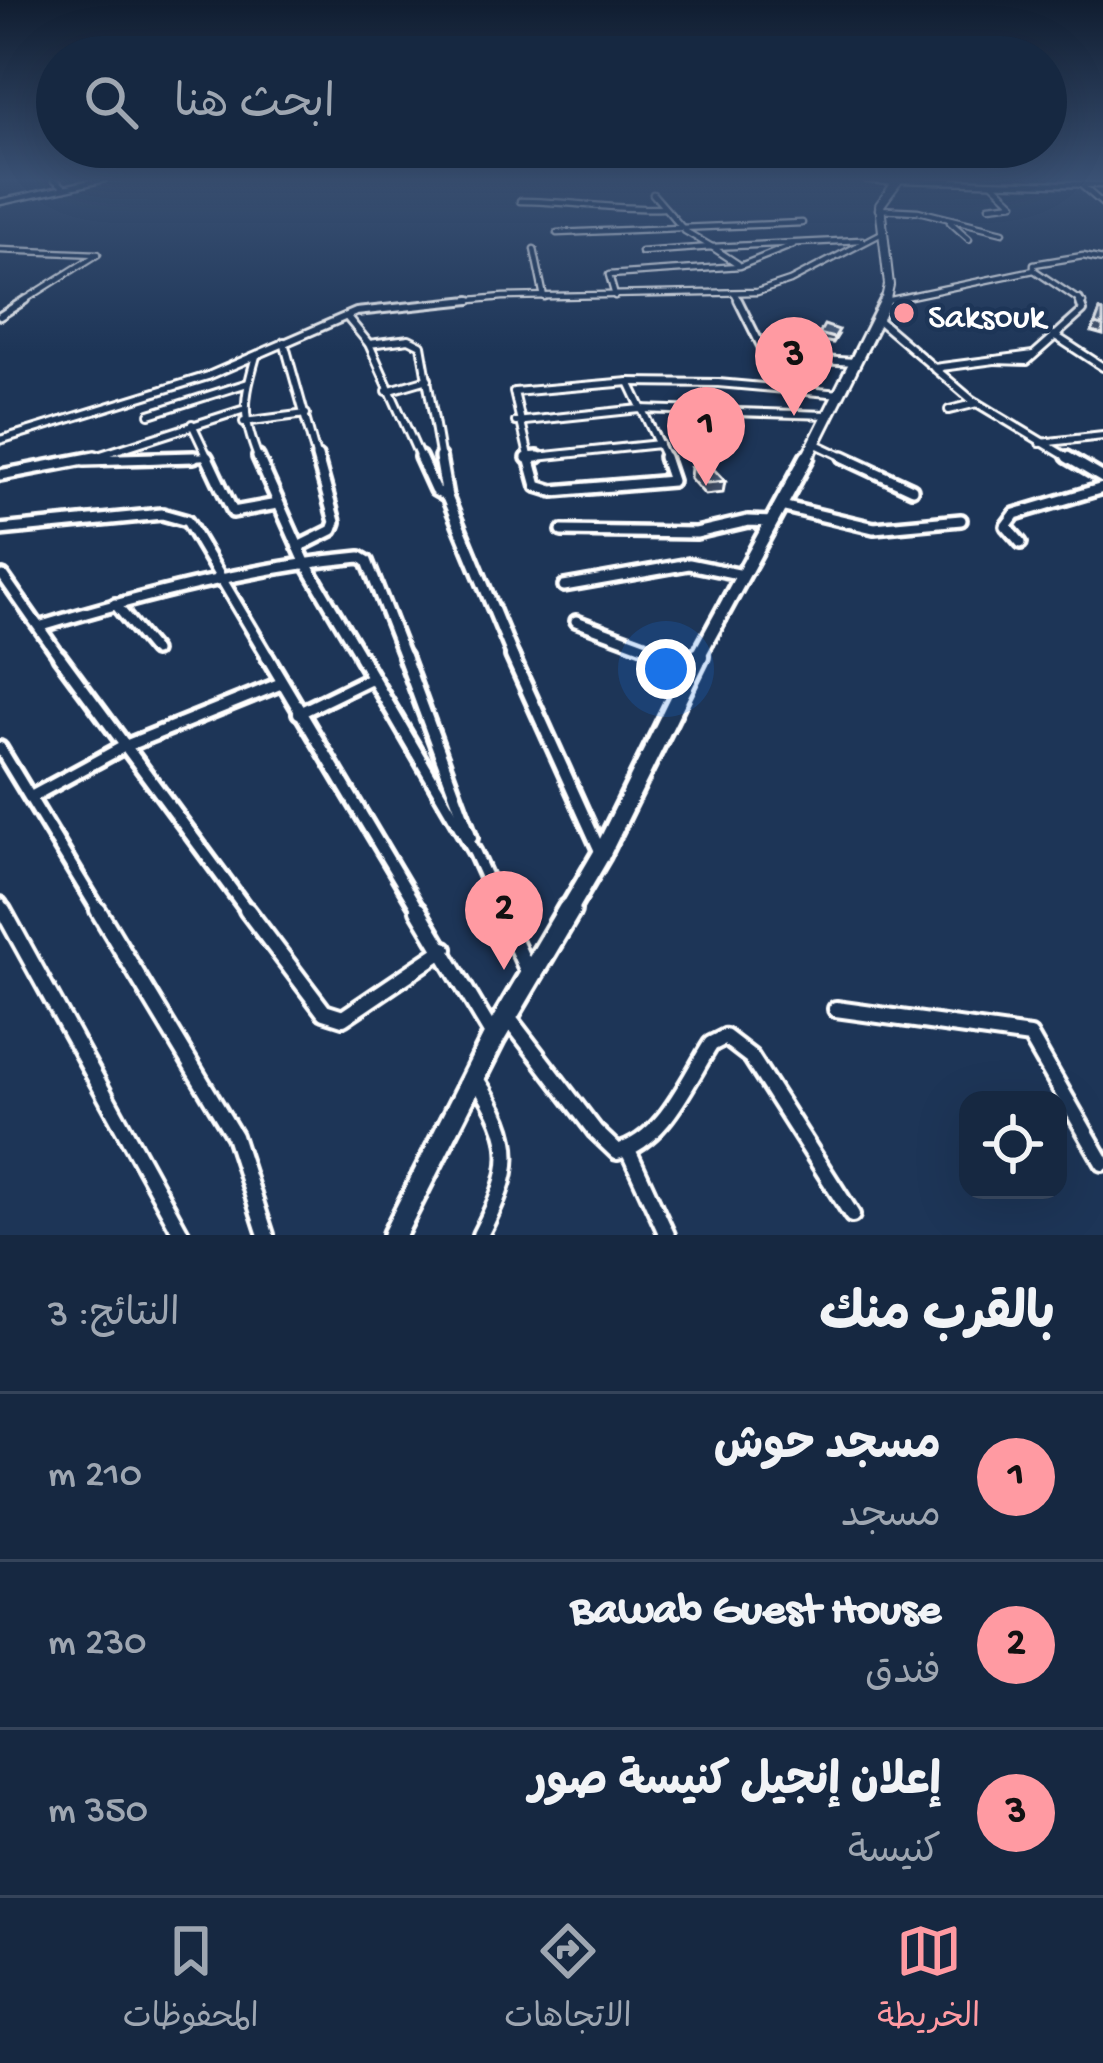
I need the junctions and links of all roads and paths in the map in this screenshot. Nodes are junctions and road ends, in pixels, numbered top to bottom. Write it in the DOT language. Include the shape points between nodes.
graph roads {
  1 [pos="694,237"];
  2 [pos="872,237"];
  3 [pos="881,237"];
  4 [pos="966,237"];
  5 [pos="969,239"];
  6 [pos="862,240"];
  7 [pos="796,243"];
  8 [pos="712,248"];
  9 [pos="534,249"];
  10 [pos="0,250"];
  11 [pos="641,252"];
  12 [pos="1103,260"];
  13 [pos="740,266"];
  14 [pos="1034,270"];
  15 [pos="735,294"];
  16 [pos="615,296"];
  17 [pos="544,297"];
  18 [pos="886,301"];
  19 [pos="0,316"];
  20 [pos="347,317"];
  21 [pos="877,319"];
  22 [pos="1051,337"];
  23 [pos="284,342"];
  24 [pos="368,344"];
  25 [pos="256,355"];
  26 [pos="764,357"];
  27 [pos="856,362"];
  28 [pos="1103,367"];
  29 [pos="934,368"];
  30 [pos="428,379"];
  31 [pos="629,382"];
  32 [pos="248,383"];
  33 [pos="769,385"];
  34 [pos="387,391"];
  35 [pos="840,394"];
  36 [pos="977,403"];
  37 [pos="640,409"];
  38 [pos="949,410"];
  39 [pos="150,414"];
  40 [pos="305,415"];
  41 [pos="243,416"];
  42 [pos="828,416"];
  43 [pos="517,422"];
  44 [pos="192,424"];
  45 [pos="1103,436"];
  46 [pos="0,440"];
  47 [pos="814,443"];
  48 [pos="1040,443"];
  49 [pos="658,445"];
  50 [pos="207,456"];
  51 [pos="527,458"];
  52 [pos="84,460"];
  53 [pos="441,464"];
  54 [pos="426,472"];
  55 [pos="0,475"];
  56 [pos="1103,478"];
  57 [pos="1103,488"];
  58 [pos="912,489"];
  59 [pos="447,497"];
  60 [pos="278,504"];
  61 [pos="777,514"];
  62 [pos="961,520"];
  63 [pos="0,530"];
  64 [pos="562,531"];
  65 [pos="1021,543"];
  66 [pos="298,547"];
  67 [pos="305,562"];
  68 [pos="743,575"];
  69 [pos="3,576"];
  70 [pos="221,582"];
  71 [pos="564,586"];
  72 [pos="115,604"];
  73 [pos="576,621"];
  74 [pos="42,626"];
  75 [pos="154,651"];
  76 [pos="694,665"];
  77 [pos="371,678"];
  78 [pos="282,683"];
  79 [pos="299,713"];
  80 [pos="432,732"];
  81 [pos="412,742"];
  82 [pos="123,746"];
  83 [pos="0,748"];
  84 [pos="32,797"];
  85 [pos="475,853"];
  86 [pos="602,855"];
  87 [pos="0,904"];
  88 [pos="445,949"];
  89 [pos="529,974"];
  90 [pos="836,1010"];
  91 [pos="507,1016"];
  92 [pos="494,1037"];
  93 [pos="476,1079"];
  94 [pos="629,1152"];
  95 [pos="1103,1163"];
  96 [pos="852,1215"];
  97 [pos="182,1235"];
  98 [pos="266,1235"];
  99 [pos="394,1235"];
  100 [pos="480,1235"];
  101 [pos="667,1235"];
  1 -- 8 [label="street"];
  2 -- 6 [label="street"];
  3 -- 18 [label="main road"];
  4 -- 5 [label="street"];
  6 -- 7 [label="street"];
  6 -- 15 [label="street" via="782,285"];
  7 -- 8 [label="street"];
  7 -- 13 [label="street"];
  8 -- 11 [label="street"];
  8 -- 13 [label="street"];
  9 -- 17 [label="street"];
  10 -- 19 [label="street" via="98,254"];
  12 -- 14 [label="street" via="1083,256"];
  13 -- 16 [label="street" via="609,274"];
  14 -- 18 [label="street"];
  14 -- 22 [label="street" via="1085,307"];
  15 -- 16 [label="street"];
  15 -- 26 [label="street"];
  16 -- 17 [label="street"];
  17 -- 20 [label="street"];
  18 -- 21 [label="main road"];
  20 -- 23 [label="street"];
  20 -- 24 [label="street"];
  21 -- 27 [label="main road"];
  21 -- 29 [label="street"];
  22 -- 28 [label="street"];
  22 -- 29 [label="street" via="1019,364"];
  23 -- 25 [label="street"];
  23 -- 40 [label="street"];
  24 -- 30 [label="street" via="419,342"];
  24 -- 34 [label="street"];
  25 -- 32 [label="street"];
  25 -- 46 [label="street"];
  26 -- 27 [label="street"];
  26 -- 33 [label="street"];
  27 -- 35 [label="main road"];
  29 -- 36 [label="street"];
  30 -- 34 [label="street"];
  30 -- 53 [label="street"];
  31 -- 33 [label="street"];
  31 -- 37 [label="street"];
  31 -- 43 [label="street" via="512,393"];
  32 -- 39 [label="street"];
  32 -- 41 [label="street"];
  33 -- 35 [label="street"];
  34 -- 54 [label="street"];
  35 -- 42 [label="main road"];
  36 -- 38 [label="street"];
  36 -- 48 [label="street"];
  37 -- 42 [label="street"];
  37 -- 43 [label="street"];
  37 -- 49 [label="street"];
  40 -- 41 [label="street"];
  40 -- 66 [label="street" via="335,523"];
  41 -- 44 [label="street"];
  41 -- 60 [label="street"];
  42 -- 47 [label="main road"];
  43 -- 51 [label="street"];
  44 -- 50 [label="street"];
  44 -- 52 [label="street"];
  45 -- 48 [label="street"];
  47 -- 58 [label="street"];
  47 -- 61 [label="main road"];
  48 -- 56 [label="street"];
  49 -- 51 [label="street"];
  49 -- 51 [label="street" via="674,478 660,485 546,490 534,482"];
  50 -- 52 [label="street"];
  50 -- 60 [label="street" via="232,512"];
  52 -- 55 [label="street"];
  53 -- 54 [label="street"];
  53 -- 59 [label="street"];
  54 -- 59 [label="street"];
  57 -- 65 [label="street" via="1015,514 1006,526"];
  59 -- 86 [label="street"];
  60 -- 66 [label="street"];
  61 -- 62 [label="street" via="874,528"];
  61 -- 64 [label="street" via="695,533"];
  61 -- 68 [label="main road"];
  63 -- 70 [label="street" via="177,515"];
  66 -- 67 [label="street"];
  67 -- 70 [label="street"];
  67 -- 77 [label="street"];
  67 -- 80 [label="street" via="367,561"];
  68 -- 71 [label="street" via="689,564"];
  68 -- 76 [label="main road"];
  69 -- 74 [label="street"];
  70 -- 72 [label="street"];
  70 -- 78 [label="street"];
  72 -- 74 [label="street"];
  72 -- 75 [label="street"];
  73 -- 76 [label="street"];
  74 -- 82 [label="street"];
  76 -- 86 [label="main road"];
  77 -- 79 [label="street"];
  77 -- 81 [label="street"];
  78 -- 79 [label="street"];
  78 -- 82 [label="street"];
  79 -- 88 [label="street"];
  80 -- 81 [label="street"];
  80 -- 85 [label="street"];
  81 -- 85 [label="street"];
  82 -- 84 [label="street"];
  82 -- 88 [label="street" via="324,1012 353,1015"];
  83 -- 84 [label="street"];
  84 -- 98 [label="street" via="234,1136"];
  85 -- 89 [label="street"];
  86 -- 89 [label="main road"];
  87 -- 97 [label="street"];
  88 -- 92 [label="street"];
  89 -- 91 [label="main road"];
  90 -- 95 [label="street" via="1030,1036"];
  91 -- 92 [label="main road"];
  91 -- 94 [label="street" via="607,1145"];
  92 -- 93 [label="main road"];
  93 -- 99 [label="main road"];
  93 -- 100 [label="street" via="500,1112 511,1158"];
  94 -- 96 [label="street" via="648,1139 711,1044 725,1037 751,1057"];
  94 -- 101 [label="street"];
}
